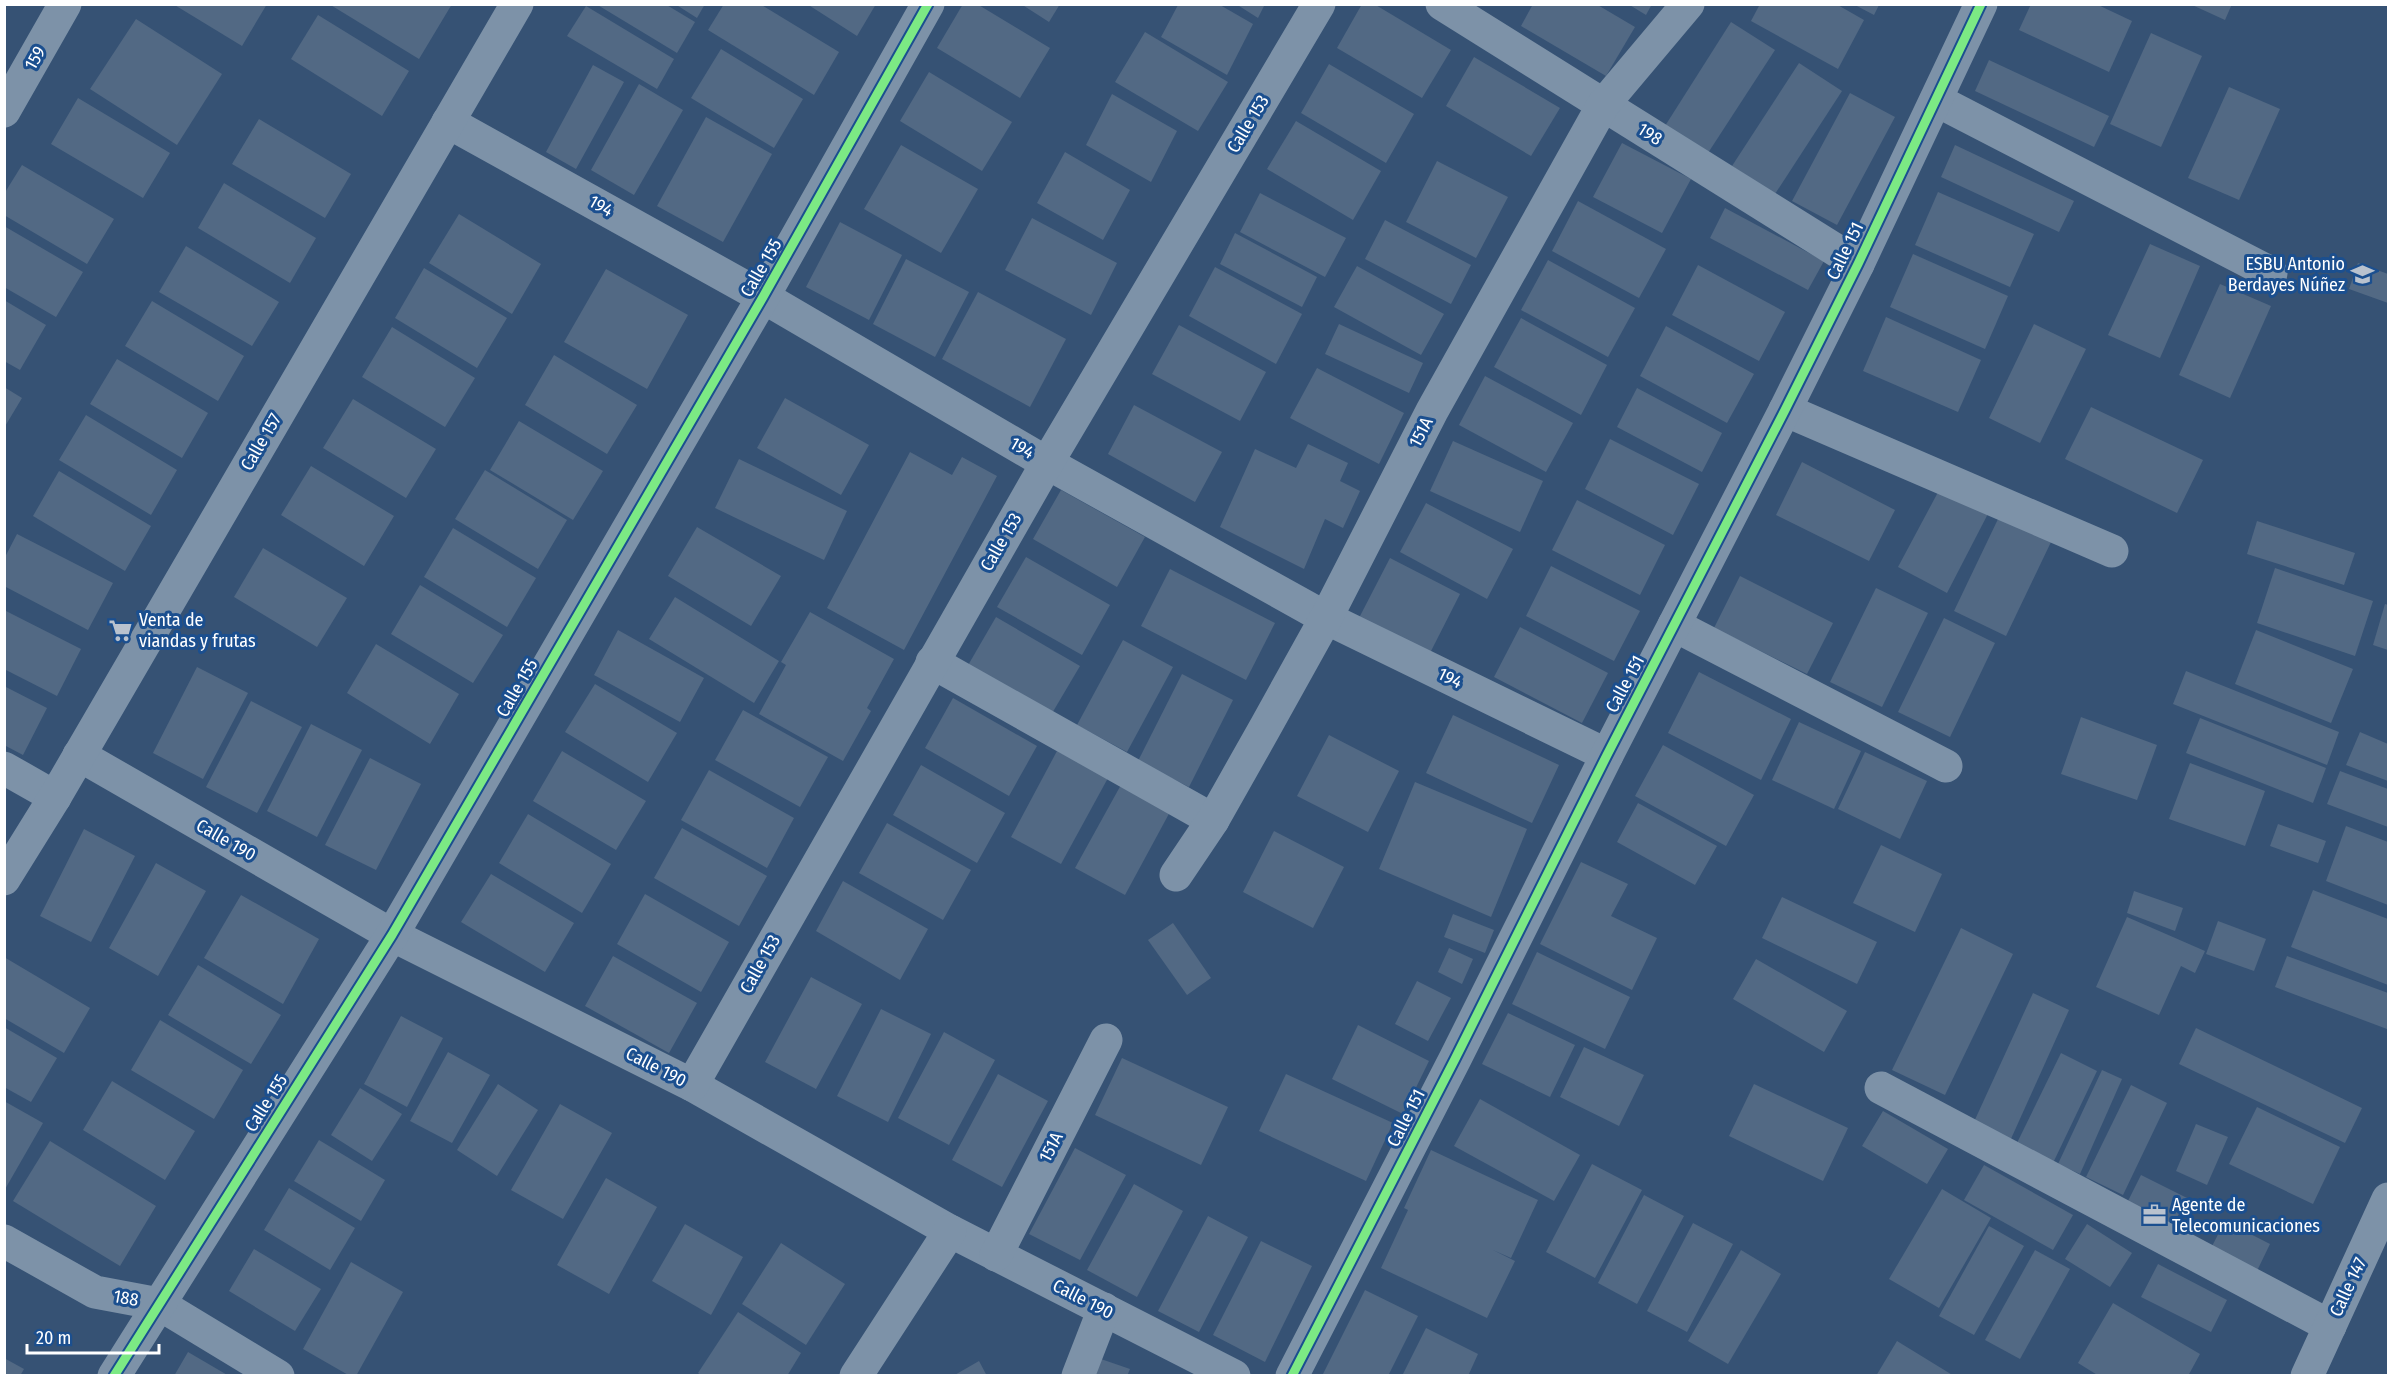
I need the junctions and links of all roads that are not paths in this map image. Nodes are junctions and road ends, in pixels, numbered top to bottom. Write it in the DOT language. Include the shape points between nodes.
graph roads {
  1 [pos="65,4"];
  2 [pos="517,4"];
  3 [pos="928,4"];
  4 [pos="1319,4"];
  5 [pos="1442,4"];
  6 [pos="1688,4"];
  7 [pos="1981,4"];
  8 [pos="1936,100"];
  9 [pos="1603,105"];
  10 [pos="4,111"];
  11 [pos="448,122"];
  12 [pos="1858,264"];
  13 [pos="2271,273"];
  14 [pos="763,297"];
  15 [pos="1785,410"];
  16 [pos="1047,463"];
  17 [pos="2112,551"];
  18 [pos="1326,618"];
  19 [pos="1674,625"];
  20 [pos="932,662"];
  21 [pos="79,755"];
  22 [pos="1607,755"];
  23 [pos="1946,766"];
  24 [pos="4,768"];
  25 [pos="55,797"];
  26 [pos="1213,820"];
  27 [pos="1176,875"];
  28 [pos="4,879"];
  29 [pos="392,935"];
  30 [pos="1106,1040"];
  31 [pos="692,1085"];
  32 [pos="1881,1088"];
  33 [pos="2388,1199"];
  34 [pos="950,1231"];
  35 [pos="4,1241"];
  36 [pos="996,1255"];
  37 [pos="159,1304"];
  38 [pos="1104,1310"];
  39 [pos="2330,1326"];
  40 [pos="114,1376"];
  41 [pos="278,1376"];
  42 [pos="856,1376"];
  43 [pos="1078,1376"];
  44 [pos="1234,1376"];
  45 [pos="1292,1376"];
  46 [pos="2307,1376"];
  1 -- 10 [label="street, 159"];
  2 -- 11 [label="street, Calle 157"];
  3 -- 14 [label="street, Calle 155"];
  4 -- 16 [label="street, Calle 153"];
  5 -- 9 [label="street, 198"];
  6 -- 9 [label="street, 151A"];
  7 -- 8 [label="street, Calle 151"];
  8 -- 12 [label="street, Calle 151"];
  8 -- 13 [label="street"];
  9 -- 12 [label="street, 198"];
  9 -- 18 [label="street, 151A" via="1432,411"];
  11 -- 14 [label="street, 194"];
  11 -- 21 [label="street, Calle 157"];
  12 -- 15 [label="street, Calle 151"];
  14 -- 16 [label="street, 194"];
  14 -- 29 [label="street, Calle 155"];
  15 -- 17 [label="street"];
  15 -- 19 [label="street, Calle 151"];
  16 -- 18 [label="street, 194"];
  16 -- 20 [label="street, Calle 153"];
  18 -- 22 [label="street, 194"];
  18 -- 26 [label="street, 151A"];
  19 -- 22 [label="street, Calle 151"];
  19 -- 23 [label="street"];
  20 -- 26 [label="street"];
  20 -- 31 [label="street, Calle 153"];
  21 -- 25 [label="street, Calle 157"];
  21 -- 29 [label="street, Calle 190"];
  22 -- 45 [label="street, Calle 151"];
  24 -- 25 [label="street"];
  25 -- 28 [label="street, Calle 157"];
  26 -- 27 [label="street, 151A"];
  29 -- 31 [label="street, Calle 190"];
  29 -- 37 [label="street, Calle 155"];
  30 -- 36 [label="street, 151A"];
  31 -- 34 [label="street, Calle 190"];
  32 -- 39 [label="street"];
  33 -- 39 [label="street, Calle 147"];
  34 -- 36 [label="street, Calle 190"];
  34 -- 42 [label="street"];
  35 -- 37 [label="street, 188" via="96,1292"];
  36 -- 38 [label="street, Calle 190"];
  37 -- 40 [label="street, Calle 155"];
  37 -- 41 [label="street, 188"];
  38 -- 43 [label="street"];
  38 -- 44 [label="street, Calle 190"];
  39 -- 46 [label="street, Calle 147"];
}
